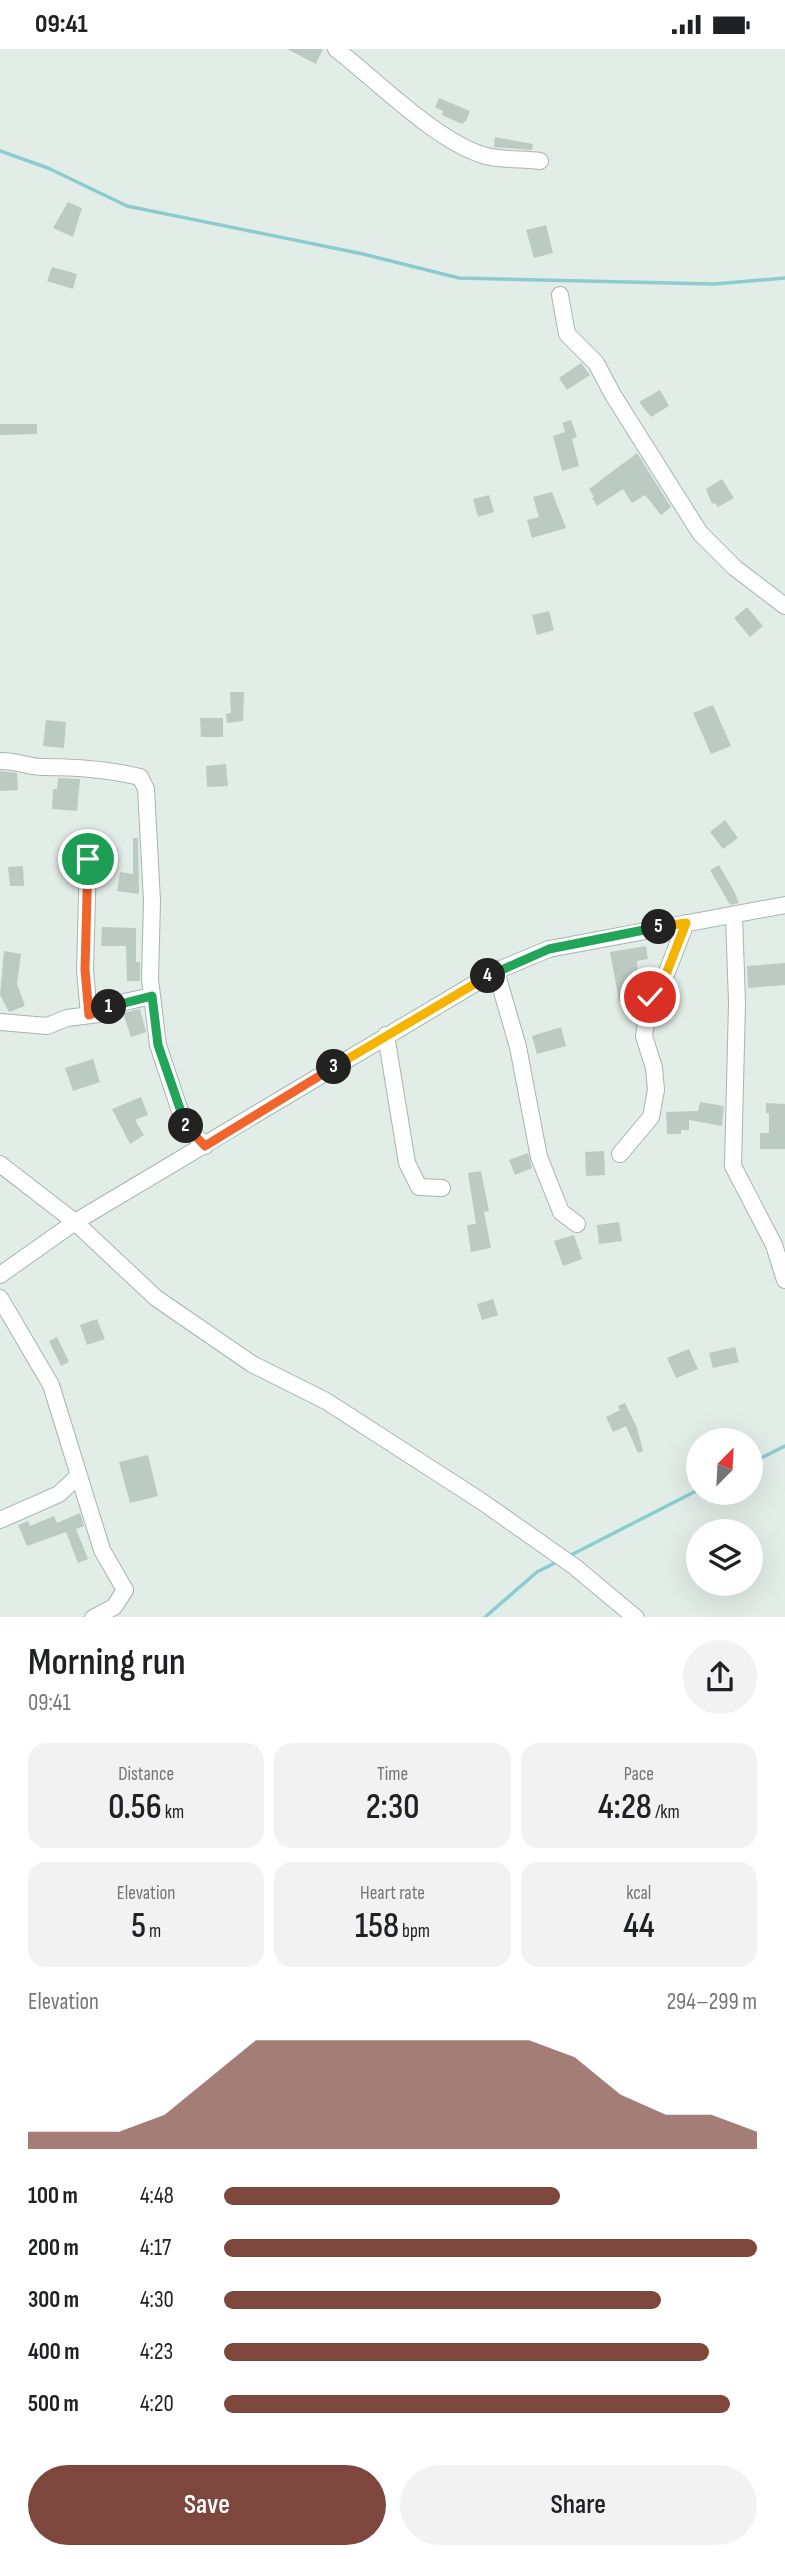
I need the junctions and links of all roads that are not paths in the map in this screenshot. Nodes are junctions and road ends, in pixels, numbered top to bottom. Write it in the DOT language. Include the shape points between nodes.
graph roads {
  1 [pos="336,49"];
  2 [pos="540,161"];
  3 [pos="560,295"];
  4 [pos="785,605"];
  5 [pos="0,761"];
  6 [pos="88,859"];
  7 [pos="785,905"];
  8 [pos="734,915"];
  9 [pos="686,923"];
  10 [pos="496,971"];
  11 [pos="152,996"];
  12 [pos="89,1015"];
  13 [pos="0,1022"];
  14 [pos="386,1035"];
  15 [pos="205,1146"];
  16 [pos="620,1154"];
  17 [pos="0,1164"];
  18 [pos="442,1188"];
  19 [pos="75,1222"];
  20 [pos="577,1224"];
  21 [pos="0,1275"];
  22 [pos="785,1280"];
  23 [pos="0,1298"];
  24 [pos="78,1476"];
  25 [pos="0,1520"];
  26 [pos="95,1617"];
  27 [pos="635,1617"];
  1 -- 2 [label="street" via="458,144 486,156"];
  3 -- 4 [label="street" via="567,334 596,362 700,533 735,568"];
  5 -- 11 [label="street" via="111,770 140,777 146,789 151,848"];
  6 -- 12 [label="street" via="85,970"];
  7 -- 8 [label="street"];
  8 -- 9 [label="street"];
  8 -- 22 [label="street" via="733,1166 774,1245"];
  9 -- 10 [label="street" via="549,949"];
  9 -- 16 [label="street" via="663,982 650,997 644,1036 656,1090 651,1117"];
  10 -- 14 [label="street"];
  10 -- 20 [label="street" via="518,1047 538,1157 561,1212"];
  11 -- 12 [label="street"];
  11 -- 15 [label="street" via="158,1045 184,1123"];
  12 -- 13 [label="street" via="47,1026"];
  14 -- 15 [label="street"];
  14 -- 18 [label="street" via="407,1163 419,1187"];
  15 -- 19 [label="street"];
  17 -- 19 [label="street"];
  19 -- 21 [label="street"];
  19 -- 27 [label="street" via="156,1298 252,1364 326,1401 481,1501 575,1567"];
  23 -- 24 [label="street" via="51,1385"];
  24 -- 25 [label="street" via="59,1494"];
  24 -- 26 [label="street" via="102,1550 125,1590 114,1607"];
}
